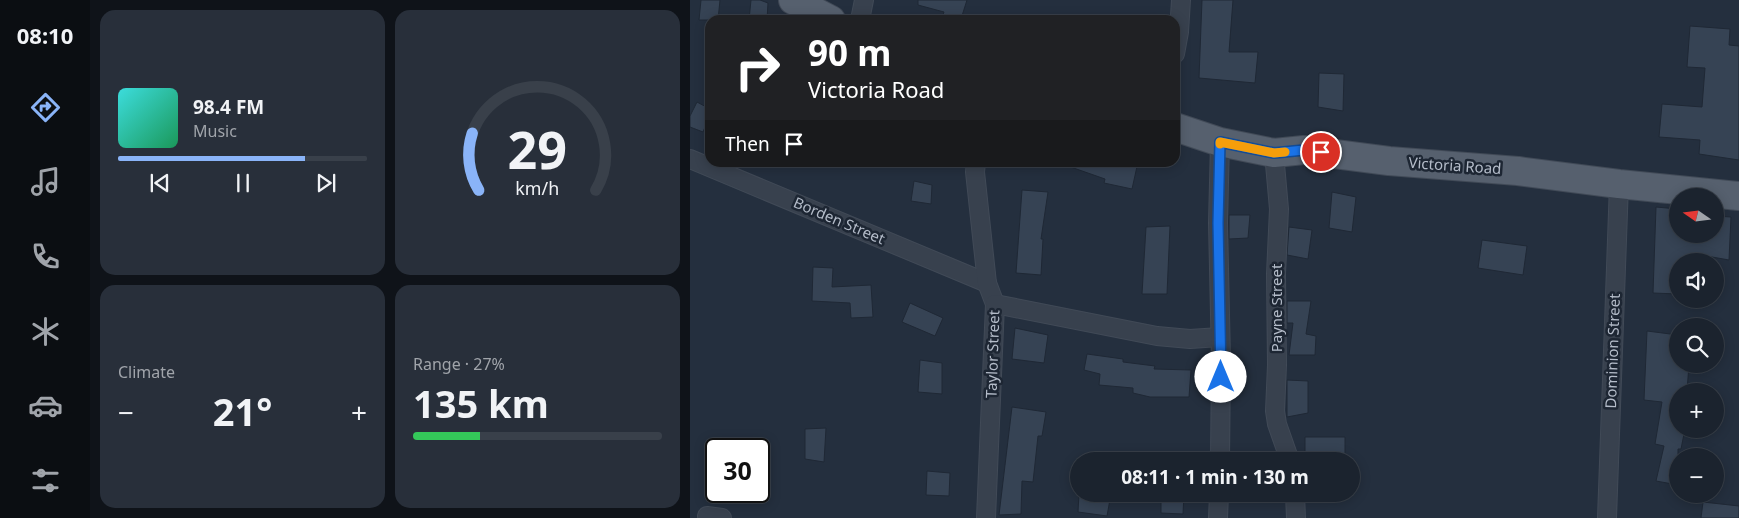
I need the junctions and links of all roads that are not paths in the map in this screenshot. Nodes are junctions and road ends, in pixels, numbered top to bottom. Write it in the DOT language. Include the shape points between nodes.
graph roads {
  1 [pos="793,0"];
  2 [pos="864,0"];
  3 [pos="1181,0"];
  4 [pos="822,15"];
  5 [pos="861,15"];
  6 [pos="1180,16"];
  7 [pos="1180,128"];
  8 [pos="1220,142"];
  9 [pos="1274,153"];
  10 [pos="690,159"];
  11 [pos="705,165"];
  12 [pos="709,167"];
  13 [pos="976,167"];
  14 [pos="1619,184"];
  15 [pos="1739,196"];
  16 [pos="987,283"];
  17 [pos="995,304"];
  18 [pos="1220,337"];
  19 [pos="1220,452"];
  20 [pos="1287,452"];
  21 [pos="1219,502"];
  22 [pos="1295,502"];
  23 [pos="986,518"];
  24 [pos="1218,518"];
  25 [pos="1296,518"];
  26 [pos="1607,518"];
  1 -- 4 [label="main road"];
  2 -- 5 [label="street"];
  3 -- 6 [label="street"];
  7 -- 8 [label="main road, Victoria Road"];
  8 -- 9 [label="main road, Victoria Road"];
  8 -- 18 [label="street"];
  9 -- 14 [label="main road, Victoria Road" via="1304,150"];
  9 -- 20 [label="street, Payne Street" via="1279,209 1275,411"];
  10 -- 11 [label="street, Borden Street"];
  12 -- 16 [label="street, Borden Street"];
  13 -- 16 [label="street, Taylor Street"];
  14 -- 15 [label="main road, Victoria Road"];
  14 -- 26 [label="street, Dominion Street"];
  16 -- 17 [label="street, Taylor Street"];
  17 -- 18 [label="street" via="1157,336"];
  17 -- 23 [label="street, Taylor Street"];
  18 -- 19 [label="street"];
  21 -- 24 [label="street"];
  22 -- 25 [label="street"];
}
